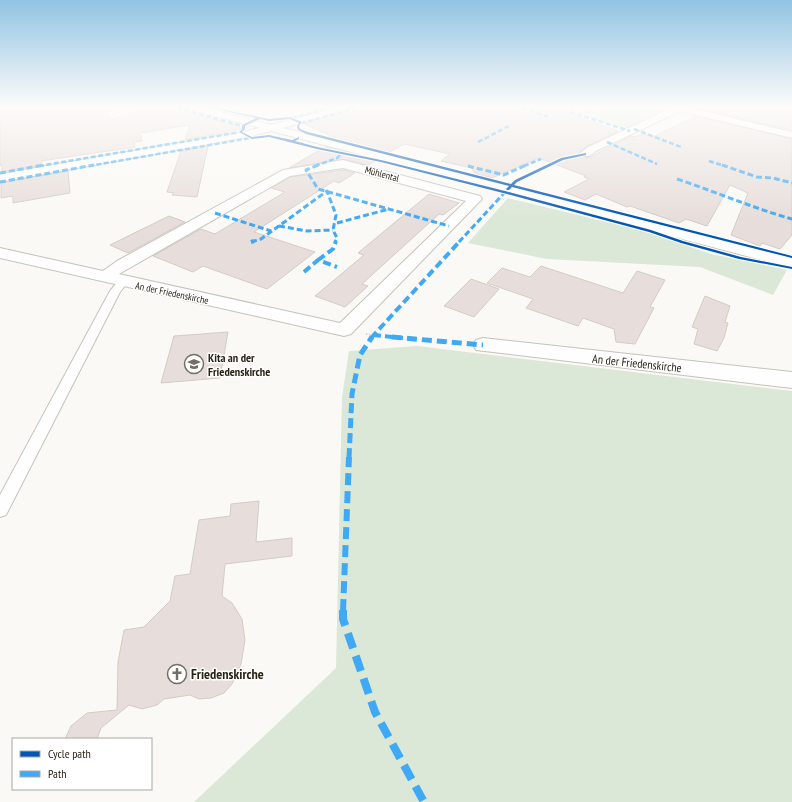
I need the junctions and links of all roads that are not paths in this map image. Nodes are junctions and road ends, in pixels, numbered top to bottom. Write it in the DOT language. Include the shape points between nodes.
graph roads {
  1 [pos="197,143"];
  2 [pos="331,143"];
  3 [pos="603,143"];
  4 [pos="585,154"];
  5 [pos="0,178"];
  6 [pos="0,253"];
  7 [pos="792,263"];
  8 [pos="105,277"];
  9 [pos="123,282"];
  10 [pos="344,330"];
  11 [pos="483,345"];
  12 [pos="792,380"];
  13 [pos="0,510"];
  1 -- 5 [label="street"];
  2 -- 7 [label="street"];
  3 -- 4 [label="street"];
  6 -- 8 [label="street, An der Friedenskirche"];
  8 -- 9 [label="street, An der Friedenskirche"];
  8 -- 10 [label="street, Mühlental" via="123,264 286,173 343,164 475,200"];
  9 -- 10 [label="street, An der Friedenskirche"];
  9 -- 13 [label="lane" via="115,291"];
  11 -- 12 [label="street, An der Friedenskirche"];
}
